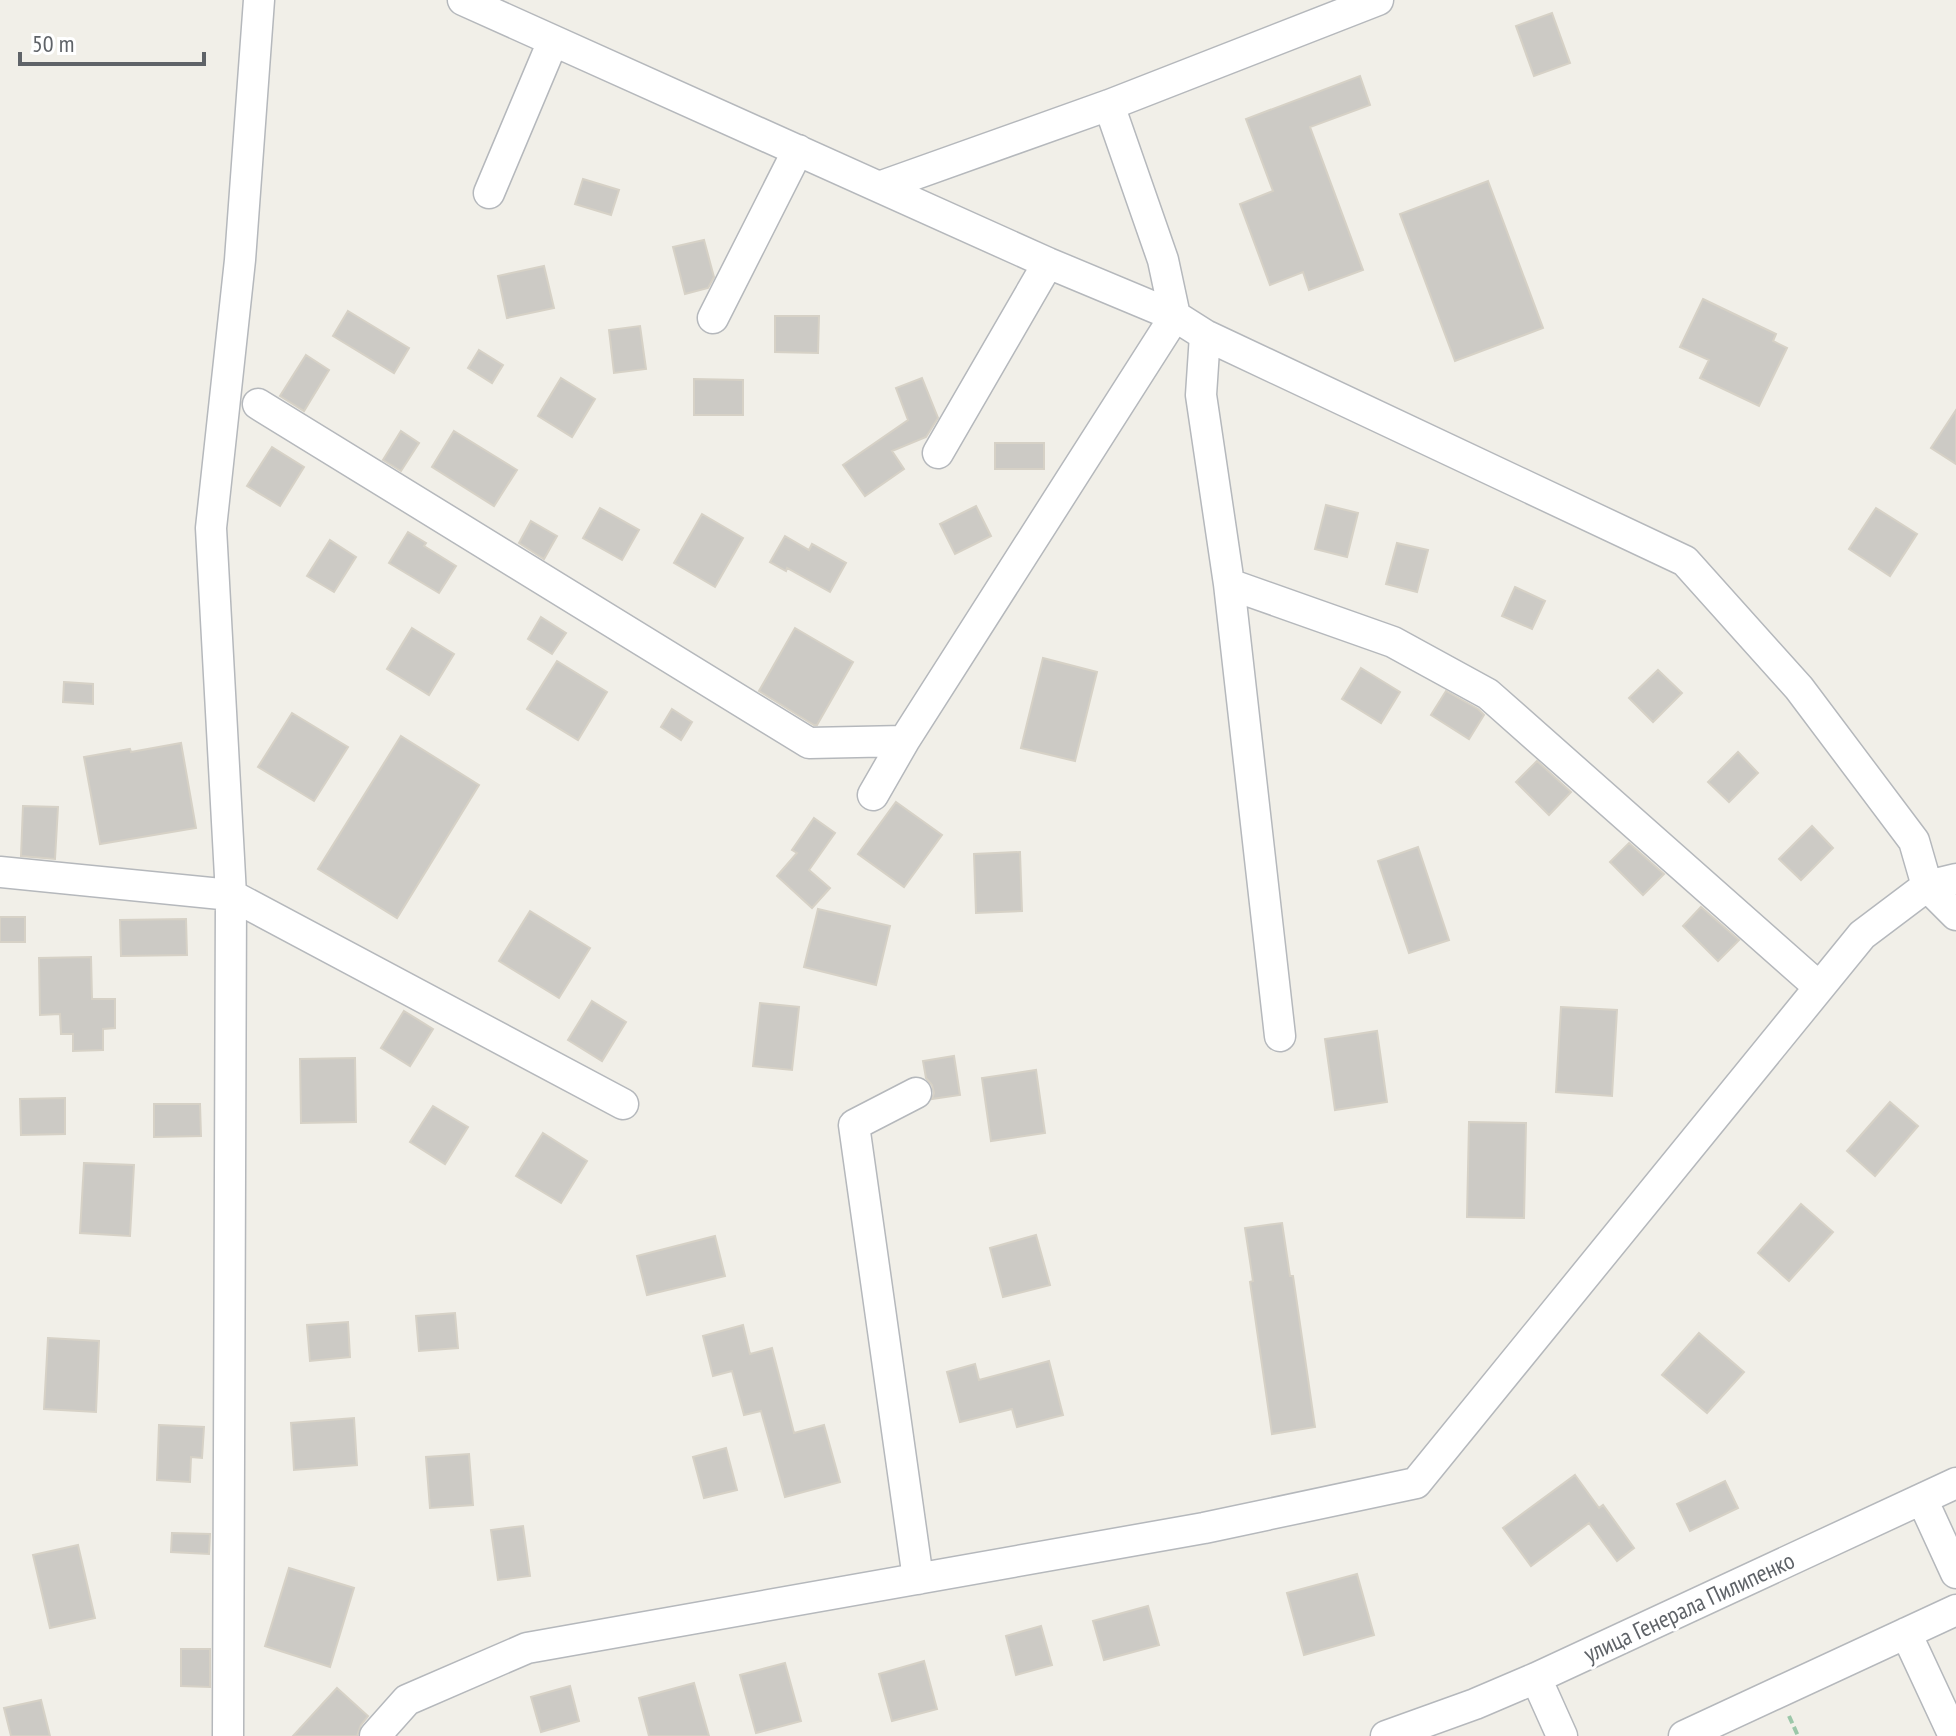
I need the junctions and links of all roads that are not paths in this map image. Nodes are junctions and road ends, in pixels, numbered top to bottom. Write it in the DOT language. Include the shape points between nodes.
graph roads {
  1 [pos="259,0"];
  2 [pos="463,0"];
  3 [pos="1378,0"];
  4 [pos="553,41"];
  5 [pos="1109,105"];
  6 [pos="798,150"];
  7 [pos="879,187"];
  8 [pos="489,193"];
  9 [pos="1048,263"];
  10 [pos="1175,316"];
  11 [pos="713,318"];
  12 [pos="1205,335"];
  13 [pos="258,404"];
  14 [pos="938,453"];
  15 [pos="1229,584"];
  16 [pos="904,741"];
  17 [pos="873,795"];
  18 [pos="0,872"];
  19 [pos="1956,879"];
  20 [pos="1927,886"];
  21 [pos="231,895"];
  22 [pos="1956,915"];
  23 [pos="1819,987"];
  24 [pos="1280,1036"];
  25 [pos="916,1093"];
  26 [pos="623,1104"];
  27 [pos="1956,1483"];
  28 [pos="1922,1499"];
  29 [pos="1956,1573"];
  30 [pos="918,1579"];
  31 [pos="1956,1610"];
  32 [pos="1906,1633"];
  33 [pos="1536,1678"];
  34 [pos="228,1736"];
  35 [pos="375,1736"];
  36 [pos="1386,1736"];
  37 [pos="1562,1736"];
  38 [pos="1684,1736"];
  39 [pos="1954,1736"];
  1 -- 21 [label="street" via="240,260 211,528"];
  2 -- 4 [label="street"];
  3 -- 5 [label="street"];
  4 -- 6 [label="street"];
  4 -- 8 [label="street"];
  5 -- 7 [label="street"];
  5 -- 10 [label="street" via="1163,260"];
  6 -- 7 [label="street"];
  6 -- 11 [label="street"];
  7 -- 9 [label="street"];
  9 -- 10 [label="street"];
  9 -- 14 [label="street"];
  10 -- 12 [label="street"];
  10 -- 16 [label="street"];
  12 -- 15 [label="street" via="1201,395"];
  12 -- 20 [label="street" via="1685,561 1799,688 1914,841"];
  13 -- 16 [label="street" via="809,743"];
  15 -- 23 [label="street" via="1393,642 1488,694"];
  15 -- 24 [label="street"];
  16 -- 17 [label="street"];
  18 -- 21 [label="street"];
  19 -- 20 [label="street"];
  20 -- 22 [label="street"];
  20 -- 23 [label="street" via="1862,935"];
  21 -- 26 [label="street"];
  21 -- 34 [label="street"];
  23 -- 30 [label="street" via="1416,1483 1204,1528"];
  25 -- 30 [label="street" via="854,1125"];
  27 -- 28 [label="street, улица Генерала Пилипенко"];
  28 -- 29 [label="street"];
  28 -- 33 [label="street, улица Генерала Пилипенко"];
  30 -- 35 [label="street" via="527,1648 407,1700"];
  31 -- 32 [label="street"];
  32 -- 38 [label="street"];
  32 -- 39 [label="street"];
  33 -- 36 [label="street, улица Генерала Пилипенко"];
  33 -- 37 [label="street"];
}
